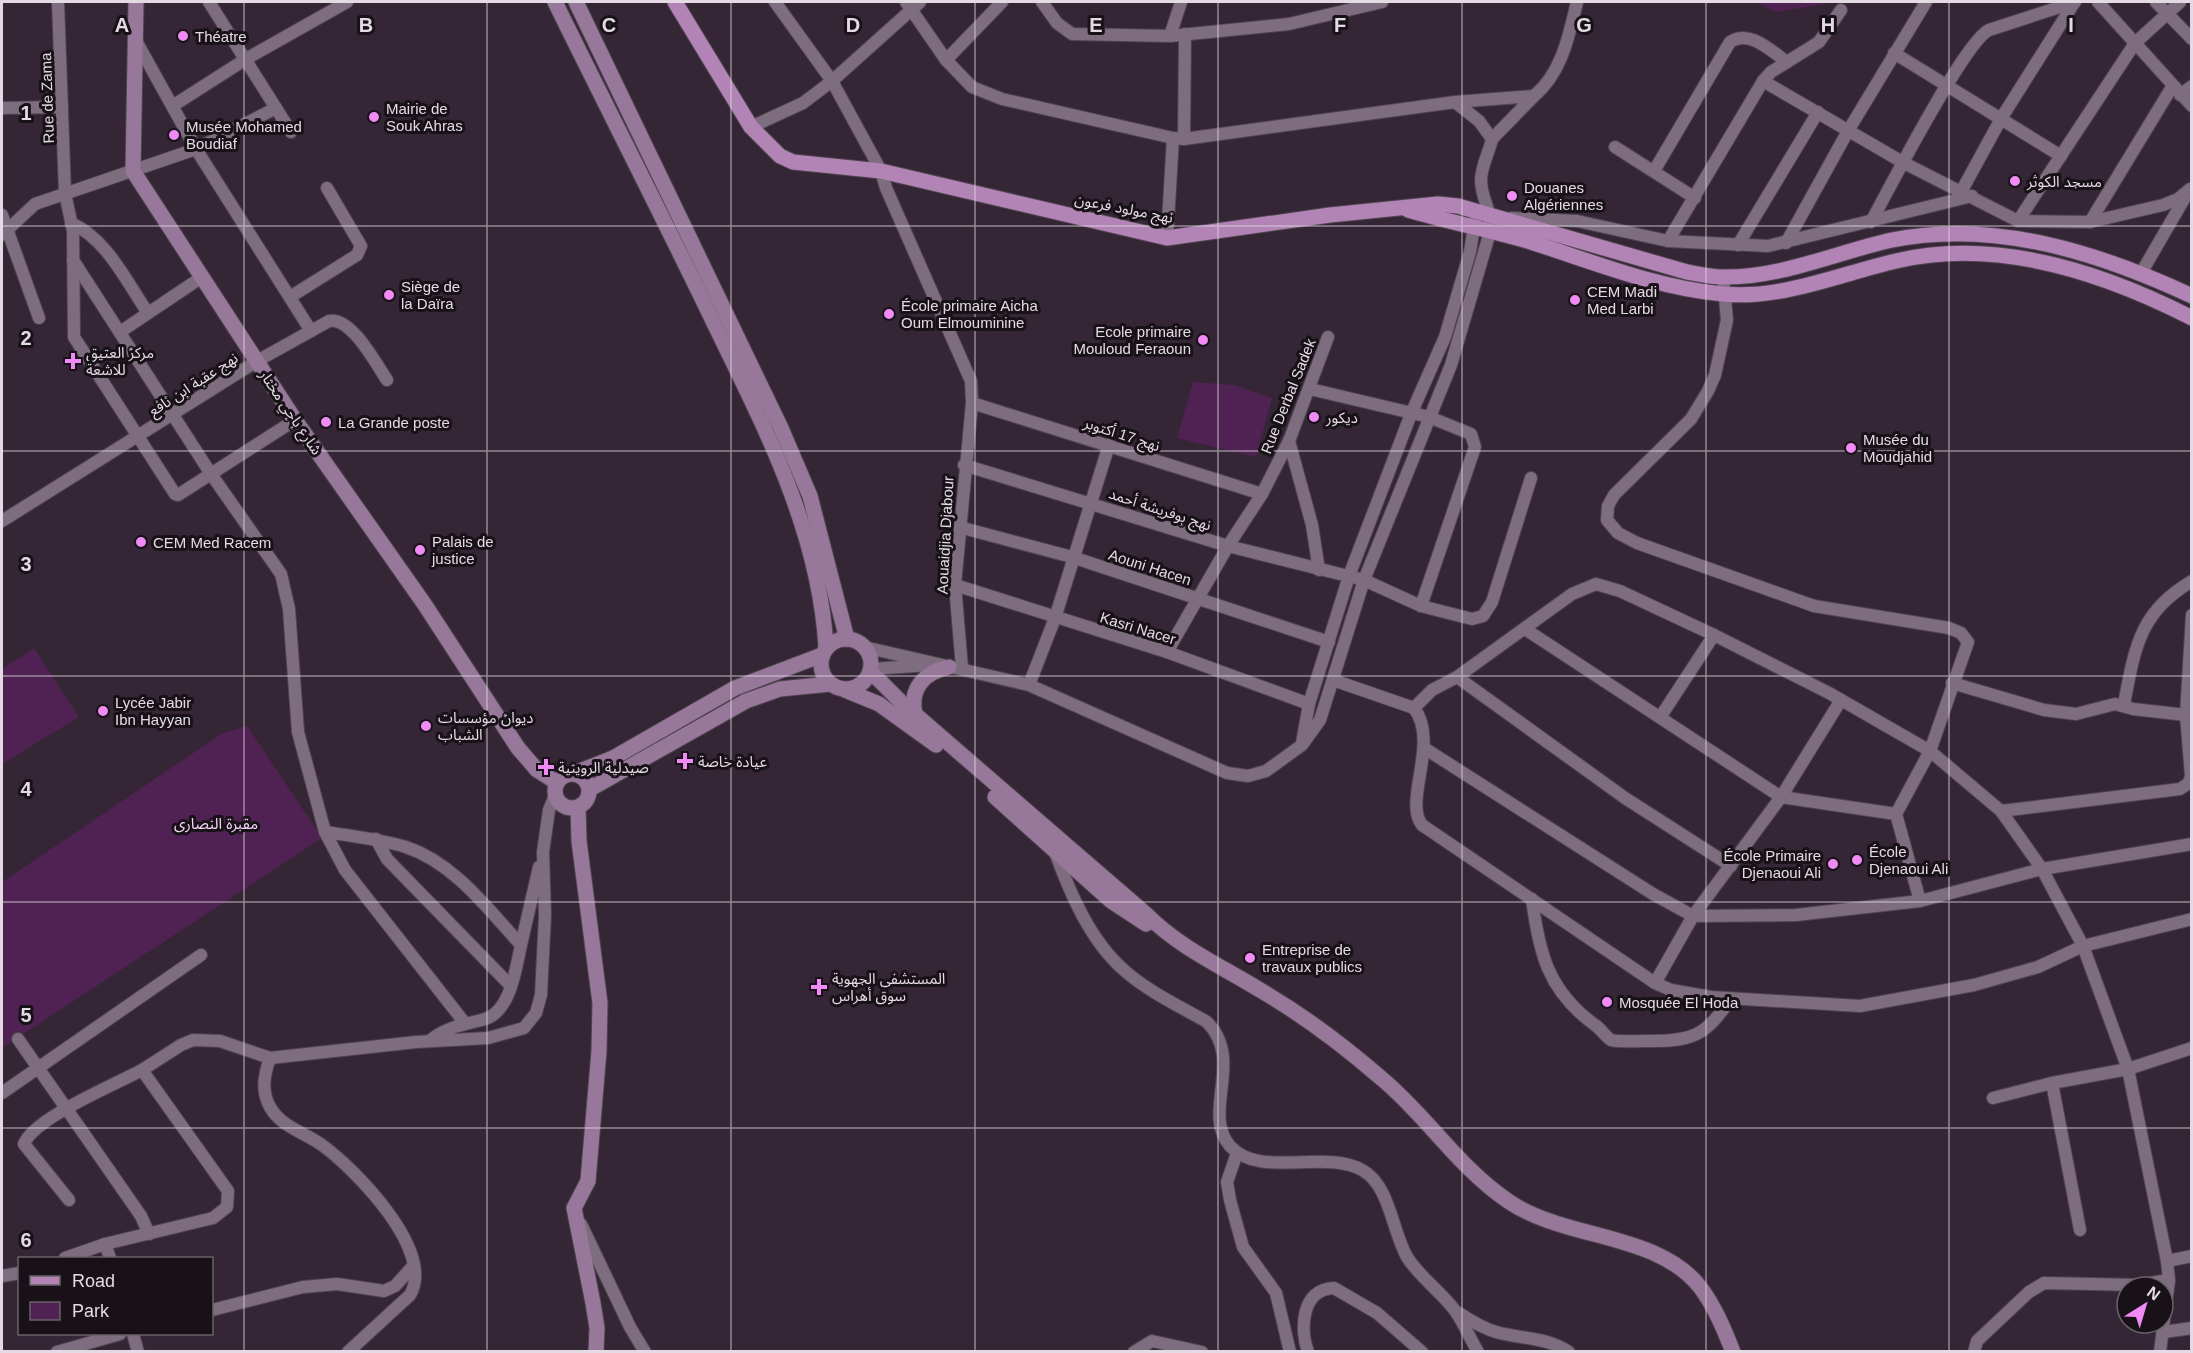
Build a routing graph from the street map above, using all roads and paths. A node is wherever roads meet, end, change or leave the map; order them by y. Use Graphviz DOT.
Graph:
graph roads {
  1 [pos="58,2"];
  2 [pos="136,2"];
  3 [pos="209,2"];
  4 [pos="346,2"];
  5 [pos="555,2"];
  6 [pos="576,2"];
  7 [pos="675,2"];
  8 [pos="775,2"];
  9 [pos="1002,2"];
  10 [pos="1042,2"];
  11 [pos="1180,2"];
  12 [pos="1382,2"];
  13 [pos="1577,2"];
  14 [pos="1926,2"];
  15 [pos="2074,2"];
  16 [pos="2098,2"];
  17 [pos="2156,2"];
  18 [pos="2180,2"];
  19 [pos="913,5"];
  20 [pos="1841,10"];
  21 [pos="2167,14"];
  22 [pos="1185,34"];
  23 [pos="1170,36"];
  24 [pos="135,39"];
  25 [pos="2192,39"];
  26 [pos="2135,43"];
  27 [pos="1894,53"];
  28 [pos="246,59"];
  29 [pos="946,60"];
  30 [pos="1786,62"];
  31 [pos="831,81"];
  32 [pos="1763,81"];
  33 [pos="1948,85"];
  34 [pos="2192,86"];
  35 [pos="2176,91"];
  36 [pos="1534,96"];
  37 [pos="1455,102"];
  38 [pos="174,105"];
  39 [pos="2192,106"];
  40 [pos="62,107"];
  41 [pos="2,108"];
  42 [pos="276,108"];
  43 [pos="1818,112"];
  44 [pos="2002,117"];
  45 [pos="752,127"];
  46 [pos="1848,131"];
  47 [pos="291,132"];
  48 [pos="1179,139"];
  49 [pos="1492,139"];
  50 [pos="1615,147"];
  51 [pos="196,149"];
  52 [pos="2061,156"];
  53 [pos="1904,163"];
  54 [pos="133,171"];
  55 [pos="881,171"];
  56 [pos="1654,171"];
  57 [pos="327,188"];
  58 [pos="2191,188"];
  59 [pos="65,193"];
  60 [pos="1967,194"];
  61 [pos="1695,198"];
  62 [pos="1480,203"];
  63 [pos="1400,208"];
  64 [pos="1492,214"];
  65 [pos="2,215"];
  66 [pos="1508,218"];
  67 [pos="2018,221"];
  68 [pos="1871,222"];
  69 [pos="2090,222"];
  70 [pos="71,223"];
  71 [pos="1482,229"];
  72 [pos="4,232"];
  73 [pos="1167,238"];
  74 [pos="1668,241"];
  75 [pos="1786,243"];
  76 [pos="1738,245"];
  77 [pos="73,260"];
  78 [pos="2140,276"];
  79 [pos="202,277"];
  80 [pos="1723,277"];
  81 [pos="1725,295"];
  82 [pos="2192,296"];
  83 [pos="290,297"];
  84 [pos="148,313"];
  85 [pos="39,318"];
  86 [pos="2192,318"];
  87 [pos="311,331"];
  88 [pos="120,332"];
  89 [pos="1328,337"];
  90 [pos="257,361"];
  91 [pos="387,380"];
  92 [pos="1310,389"];
  93 [pos="972,403"];
  94 [pos="1412,414"];
  95 [pos="174,415"];
  96 [pos="1429,417"];
  97 [pos="295,420"];
  98 [pos="138,438"];
  99 [pos="1290,441"];
  100 [pos="1108,445"];
  101 [pos="964,465"];
  102 [pos="211,474"];
  103 [pos="1531,478"];
  104 [pos="1262,494"];
  105 [pos="1091,503"];
  106 [pos="2,521"];
  107 [pos="959,527"];
  108 [pos="1228,546"];
  109 [pos="1072,557"];
  110 [pos="1319,570"];
  111 [pos="1349,576"];
  112 [pos="1364,580"];
  113 [pos="2192,581"];
  114 [pos="955,585"];
  115 [pos="1198,599"];
  116 [pos="1421,606"];
  117 [pos="2192,615"];
  118 [pos="1055,618"];
  119 [pos="1525,628"];
  120 [pos="1714,635"];
  121 [pos="847,639"];
  122 [pos="1329,642"];
  123 [pos="864,647"];
  124 [pos="824,651"];
  125 [pos="1167,652"];
  126 [pos="951,666"];
  127 [pos="871,670"];
  128 [pos="1457,677"];
  129 [pos="1333,680"];
  130 [pos="1952,683"];
  131 [pos="1029,685"];
  132 [pos="837,687"];
  133 [pos="1841,700"];
  134 [pos="1309,704"];
  135 [pos="2124,704"];
  136 [pos="1414,708"];
  137 [pos="915,714"];
  138 [pos="2186,715"];
  139 [pos="1660,716"];
  140 [pos="1302,745"];
  141 [pos="1424,748"];
  142 [pos="1930,751"];
  143 [pos="575,773"];
  144 [pos="556,789"];
  145 [pos="590,789"];
  146 [pos="1781,797"];
  147 [pos="578,807"];
  148 [pos="2001,811"];
  149 [pos="1896,814"];
  150 [pos="325,832"];
  151 [pos="376,839"];
  152 [pos="2192,844"];
  153 [pos="1057,847"];
  154 [pos="543,852"];
  155 [pos="1731,866"];
  156 [pos="2042,869"];
  157 [pos="1532,899"];
  158 [pos="1920,901"];
  159 [pos="1693,916"];
  160 [pos="2192,919"];
  161 [pos="521,945"];
  162 [pos="2083,946"];
  163 [pos="201,955"];
  164 [pos="1655,983"];
  165 [pos="511,986"];
  166 [pos="1731,999"];
  167 [pos="464,1022"];
  168 [pos="18,1039"];
  169 [pos="417,1042"];
  170 [pos="2192,1048"];
  171 [pos="270,1059"];
  172 [pos="38,1066"];
  173 [pos="2128,1069"];
  174 [pos="142,1070"];
  175 [pos="2052,1083"];
  176 [pos="2,1093"];
  177 [pos="1993,1098"];
  178 [pos="67,1109"];
  179 [pos="1237,1153"];
  180 [pos="69,1200"];
  181 [pos="574,1208"];
  182 [pos="2080,1230"];
  183 [pos="149,1234"];
  184 [pos="105,1244"];
  185 [pos="2192,1256"];
  186 [pos="68,1257"];
  187 [pos="110,1257"];
  188 [pos="2167,1261"];
  189 [pos="414,1265"];
  190 [pos="18,1274"];
  191 [pos="2168,1275"];
  192 [pos="2,1276"];
  193 [pos="2115,1285"];
  194 [pos="213,1310"];
  195 [pos="1455,1311"];
  196 [pos="2192,1328"];
  197 [pos="2175,1330"];
  198 [pos="116,1335"];
  199 [pos="133,1335"];
  200 [pos="2163,1335"];
  201 [pos="57,1352"];
  202 [pos="138,1352"];
  203 [pos="348,1352"];
  204 [pos="596,1352"];
  205 [pos="645,1352"];
  206 [pos="1134,1352"];
  207 [pos="1202,1352"];
  208 [pos="1290,1352"];
  209 [pos="1308,1352"];
  210 [pos="1422,1352"];
  211 [pos="1478,1352"];
  212 [pos="1569,1352"];
  213 [pos="1733,1352"];
  214 [pos="1974,1352"];
  215 [pos="2160,1352"];
  1 -- 40 [label="street, Rue de Zama"];
  2 -- 24 [label="street"];
  3 -- 28 [label="street"];
  4 -- 28 [label="street"];
  5 -- 124 [label="street"];
  6 -- 121 [label="street"];
  7 -- 45 [label="main road, نهج مولود فرعون"];
  8 -- 31 [label="street, Aouaidjia Djabour"];
  9 -- 29 [label="street"];
  10 -- 23 [label="street"];
  11 -- 23 [label="street"];
  12 -- 22 [label="street"];
  13 -- 36 [label="street"];
  14 -- 27 [label="street"];
  15 -- 33 [label="street"];
  15 -- 44 [label="street"];
  16 -- 26 [label="street"];
  17 -- 21 [label="street"];
  18 -- 21 [label="street"];
  19 -- 29 [label="street"];
  19 -- 31 [label="street"];
  20 -- 30 [label="street"];
  21 -- 25 [label="street"];
  21 -- 26 [label="street"];
  22 -- 23 [label="street"];
  22 -- 48 [label="street"];
  24 -- 38 [label="street"];
  24 -- 54 [label="street"];
  26 -- 35 [label="street"];
  26 -- 52 [label="street"];
  27 -- 33 [label="street"];
  27 -- 46 [label="street"];
  28 -- 38 [label="street"];
  28 -- 42 [label="street"];
  29 -- 48 [label="street"];
  30 -- 32 [label="street"];
  30 -- 56 [label="street"];
  31 -- 45 [label="street"];
  31 -- 55 [label="street, Aouaidjia Djabour"];
  32 -- 43 [label="street"];
  32 -- 61 [label="street"];
  33 -- 44 [label="street"];
  33 -- 53 [label="street"];
  34 -- 35 [label="street"];
  35 -- 39 [label="street"];
  35 -- 69 [label="street"];
  36 -- 37 [label="street"];
  36 -- 49 [label="street"];
  37 -- 48 [label="street"];
  37 -- 49 [label="street"];
  38 -- 51 [label="street"];
  40 -- 41 [label="street"];
  40 -- 59 [label="street, Rue de Zama"];
  42 -- 47 [label="street"];
  42 -- 51 [label="street"];
  43 -- 46 [label="street"];
  43 -- 76 [label="street"];
  44 -- 52 [label="street"];
  44 -- 60 [label="street"];
  45 -- 55 [label="main road, نهج مولود فرعون"];
  46 -- 53 [label="street"];
  46 -- 75 [label="street"];
  48 -- 73 [label="street"];
  49 -- 62 [label="street"];
  50 -- 56 [label="street"];
  51 -- 54 [label="street"];
  51 -- 83 [label="street"];
  52 -- 67 [label="street"];
  53 -- 60 [label="street"];
  53 -- 68 [label="street"];
  54 -- 59 [label="street"];
  54 -- 79 [label="street, شارع باجي مختار"];
  55 -- 73 [label="main road, نهج مولود فرعون"];
  55 -- 93 [label="street, Aouaidjia Djabour"];
  56 -- 61 [label="street"];
  57 -- 83 [label="street"];
  58 -- 69 [label="street"];
  58 -- 78 [label="street"];
  59 -- 70 [label="street, Rue de Zama"];
  59 -- 72 [label="street"];
  60 -- 67 [label="street"];
  60 -- 68 [label="street"];
  61 -- 74 [label="street"];
  62 -- 63 [label="main road, نهج مولود فرعون"];
  62 -- 64 [label="main road, نهج مولود فرعون"];
  62 -- 71 [label="street"];
  63 -- 71 [label="main road, نهج مولود فرعون"];
  63 -- 73 [label="main road, نهج مولود فرعون"];
  64 -- 66 [label="main road, نهج مولود فرعون"];
  64 -- 71 [label="street"];
  65 -- 72 [label="street"];
  66 -- 74 [label="street"];
  66 -- 80 [label="main road, نهج مولود فرعون"];
  67 -- 69 [label="street"];
  68 -- 75 [label="street"];
  70 -- 77 [label="street, Rue de Zama"];
  70 -- 84 [label="street"];
  71 -- 81 [label="main road, نهج مولود فرعون"];
  71 -- 94 [label="street"];
  71 -- 96 [label="street"];
  72 -- 85 [label="street"];
  74 -- 76 [label="street"];
  75 -- 76 [label="street"];
  77 -- 88 [label="street"];
  77 -- 98 [label="street, Rue de Zama"];
  78 -- 80 [label="main road, نهج مولود فرعون"];
  78 -- 82 [label="main road, نهج مولود فرعون"];
  79 -- 84 [label="street"];
  79 -- 90 [label="street, شارع باجي مختار"];
  80 -- 81 [label="street"];
  81 -- 86 [label="main road, نهج مولود فرعون"];
  81 -- 130 [label="street"];
  83 -- 87 [label="street"];
  84 -- 88 [label="street"];
  87 -- 90 [label="street, نهج عقبة ابن نافع"];
  87 -- 91 [label="street, نهج عقبة ابن نافع"];
  88 -- 95 [label="street"];
  89 -- 92 [label="street, Rue Derbal Sadek"];
  90 -- 95 [label="street, نهج عقبة ابن نافع"];
  90 -- 97 [label="street, شارع باجي مختار"];
  92 -- 94 [label="street"];
  92 -- 99 [label="street, Rue Derbal Sadek"];
  93 -- 100 [label="street, نهج 17 أكتوبر"];
  93 -- 101 [label="street, Aouaidjia Djabour"];
  94 -- 96 [label="street"];
  94 -- 111 [label="street"];
  95 -- 98 [label="street, نهج عقبة ابن نافع"];
  95 -- 102 [label="street"];
  96 -- 112 [label="street"];
  96 -- 116 [label="street"];
  97 -- 102 [label="street"];
  97 -- 144 [label="street, شارع باجي مختار"];
  98 -- 102 [label="street, Rue de Zama"];
  98 -- 106 [label="street, نهج عقبة ابن نافع"];
  99 -- 104 [label="street, Rue Derbal Sadek"];
  99 -- 110 [label="street"];
  100 -- 104 [label="street, نهج 17 أكتوبر"];
  100 -- 105 [label="street"];
  101 -- 105 [label="street, نهج بوفريشة أحمد"];
  101 -- 107 [label="street, Aouaidjia Djabour"];
  102 -- 150 [label="street"];
  103 -- 116 [label="street, نهج بوفريشة أحمد"];
  104 -- 108 [label="street, Rue Derbal Sadek"];
  105 -- 108 [label="street, نهج بوفريشة أحمد"];
  105 -- 109 [label="street"];
  107 -- 109 [label="street, Aouni Hacen"];
  107 -- 114 [label="street, Aouaidjia Djabour"];
  108 -- 110 [label="street, نهج بوفريشة أحمد"];
  108 -- 115 [label="street, Rue Derbal Sadek"];
  109 -- 115 [label="street, Aouni Hacen"];
  109 -- 118 [label="street"];
  110 -- 111 [label="street, نهج بوفريشة أحمد"];
  111 -- 112 [label="street, نهج بوفريشة أحمد"];
  111 -- 122 [label="street"];
  112 -- 116 [label="street, نهج بوفريشة أحمد"];
  112 -- 129 [label="street"];
  113 -- 135 [label="street"];
  114 -- 118 [label="street, Kasri Nacer"];
  114 -- 126 [label="street, Aouaidjia Djabour"];
  115 -- 122 [label="street, Aouni Hacen"];
  115 -- 125 [label="street, Rue Derbal Sadek"];
  117 -- 138 [label="street"];
  118 -- 125 [label="street, Kasri Nacer"];
  118 -- 131 [label="street"];
  119 -- 120 [label="street"];
  119 -- 128 [label="street"];
  119 -- 139 [label="street"];
  120 -- 133 [label="street"];
  120 -- 139 [label="street"];
  121 -- 123 [label="street"];
  121 -- 124 [label="street"];
  122 -- 134 [label="street"];
  123 -- 126 [label="street"];
  123 -- 127 [label="street"];
  124 -- 132 [label="street"];
  124 -- 143 [label="street"];
  125 -- 134 [label="street, Kasri Nacer"];
  126 -- 127 [label="street"];
  126 -- 131 [label="street"];
  126 -- 137 [label="street"];
  127 -- 132 [label="street"];
  127 -- 137 [label="street"];
  128 -- 136 [label="street"];
  128 -- 155 [label="street"];
  129 -- 136 [label="street"];
  129 -- 140 [label="street"];
  130 -- 135 [label="street"];
  130 -- 142 [label="street"];
  131 -- 140 [label="street"];
  132 -- 145 [label="street"];
  132 -- 153 [label="street"];
  133 -- 142 [label="street"];
  133 -- 146 [label="street"];
  134 -- 140 [label="street"];
  135 -- 138 [label="street"];
  136 -- 141 [label="street"];
  137 -- 153 [label="street"];
  138 -- 148 [label="street"];
  139 -- 146 [label="street"];
  141 -- 157 [label="street"];
  141 -- 159 [label="street"];
  142 -- 148 [label="street"];
  142 -- 149 [label="street"];
  143 -- 144 [label="street"];
  143 -- 145 [label="street"];
  144 -- 147 [label="street"];
  144 -- 154 [label="street"];
  145 -- 147 [label="street"];
  146 -- 149 [label="street"];
  146 -- 155 [label="street"];
  147 -- 181 [label="street"];
  148 -- 156 [label="street"];
  149 -- 158 [label="street"];
  150 -- 151 [label="street"];
  150 -- 167 [label="street"];
  151 -- 161 [label="street"];
  151 -- 165 [label="street"];
  152 -- 156 [label="street"];
  153 -- 179 [label="street"];
  153 -- 213 [label="street"];
  154 -- 161 [label="street"];
  154 -- 169 [label="street"];
  155 -- 159 [label="street"];
  156 -- 158 [label="street"];
  156 -- 162 [label="street"];
  157 -- 164 [label="street"];
  157 -- 166 [label="street"];
  158 -- 159 [label="street"];
  159 -- 164 [label="street"];
  160 -- 162 [label="street"];
  161 -- 165 [label="street"];
  162 -- 166 [label="street"];
  162 -- 173 [label="street"];
  163 -- 172 [label="street"];
  164 -- 166 [label="street"];
  165 -- 167 [label="street"];
  167 -- 169 [label="street"];
  168 -- 172 [label="street"];
  169 -- 171 [label="street"];
  170 -- 173 [label="street"];
  171 -- 174 [label="street"];
  171 -- 189 [label="street"];
  172 -- 176 [label="street"];
  172 -- 178 [label="street"];
  173 -- 175 [label="street"];
  173 -- 188 [label="street"];
  174 -- 178 [label="street"];
  174 -- 183 [label="street"];
  175 -- 177 [label="street"];
  175 -- 182 [label="street"];
  178 -- 180 [label="street"];
  178 -- 183 [label="street"];
  179 -- 195 [label="street"];
  179 -- 208 [label="street"];
  181 -- 204 [label="street"];
  181 -- 205 [label="street"];
  183 -- 184 [label="street"];
  184 -- 186 [label="street"];
  184 -- 187 [label="street"];
  185 -- 188 [label="street"];
  188 -- 191 [label="street"];
  189 -- 194 [label="street"];
  189 -- 203 [label="street"];
  190 -- 192 [label="street"];
  193 -- 214 [label="street"];
  195 -- 211 [label="street"];
  195 -- 212 [label="street"];
  196 -- 197 [label="street"];
  198 -- 201 [label="street"];
  199 -- 202 [label="street"];
  200 -- 215 [label="street"];
  206 -- 207 [label="street"];
  209 -- 210 [label="street"];
}
